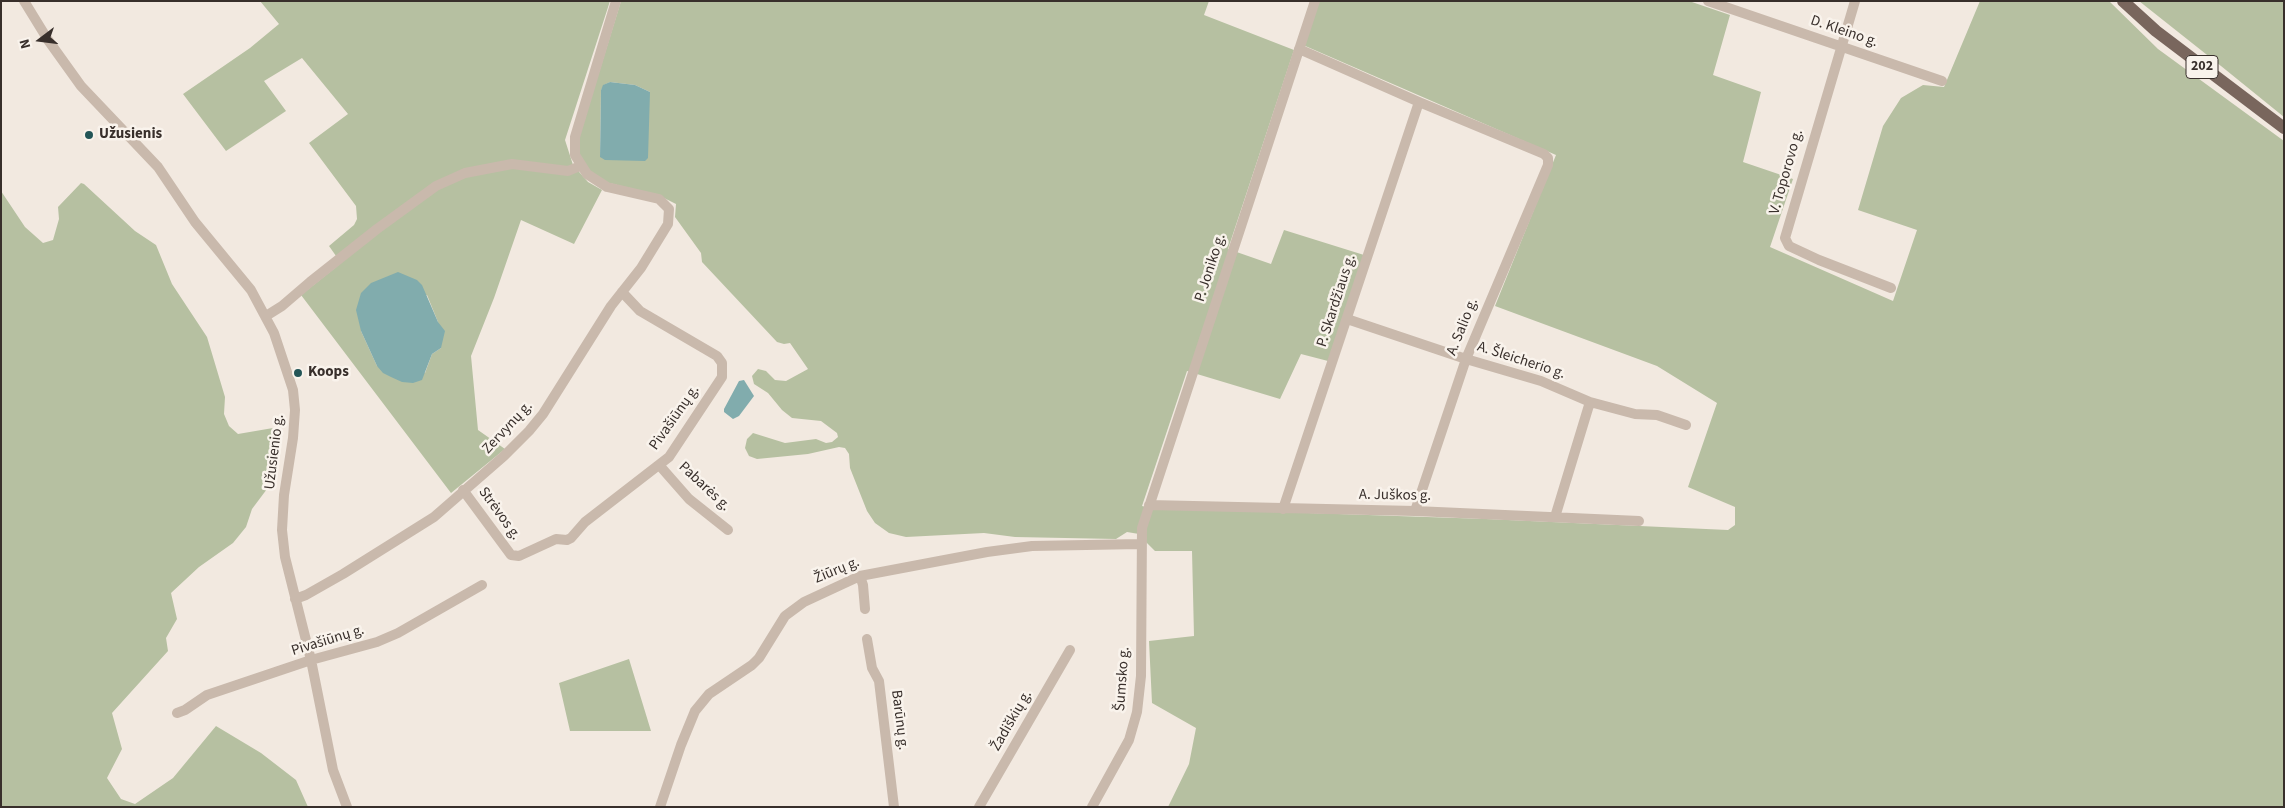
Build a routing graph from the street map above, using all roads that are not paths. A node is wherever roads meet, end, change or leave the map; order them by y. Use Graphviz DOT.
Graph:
graph roads {
  1 [pos="24,1"];
  2 [pos="616,1"];
  3 [pos="1315,1"];
  4 [pos="1708,1"];
  5 [pos="1855,1"];
  6 [pos="2123,1"];
  7 [pos="1840,46"];
  8 [pos="1299,49"];
  9 [pos="1942,81"];
  10 [pos="1419,102"];
  11 [pos="2284,128"];
  12 [pos="584,170"];
  13 [pos="1891,288"];
  14 [pos="622,292"];
  15 [pos="266,316"];
  16 [pos="1348,319"];
  17 [pos="1466,359"];
  18 [pos="1590,402"];
  19 [pos="1686,425"];
  20 [pos="660,466"];
  21 [pos="463,490"];
  22 [pos="1149,505"];
  23 [pos="1283,508"];
  24 [pos="1415,511"];
  25 [pos="1554,517"];
  26 [pos="1639,521"];
  27 [pos="728,530"];
  28 [pos="1140,544"];
  29 [pos="511,555"];
  30 [pos="860,576"];
  31 [pos="482,585"];
  32 [pos="295,599"];
  33 [pos="865,609"];
  34 [pos="867,639"];
  35 [pos="1070,650"];
  36 [pos="311,660"];
  37 [pos="177,713"];
  38 [pos="347,807"];
  39 [pos="660,807"];
  40 [pos="894,807"];
  41 [pos="980,807"];
  42 [pos="1092,807"];
  1 -- 15 [label="street, Užusienio g."];
  2 -- 12 [label="street"];
  3 -- 8 [label="street, P. Joniko g."];
  4 -- 7 [label="street, D. Kleino g."];
  5 -- 7 [label="street, V. Toporovo g."];
  6 -- 11 [label="main road, 202"];
  7 -- 9 [label="street, D. Kleino g."];
  7 -- 13 [label="street, V. Toporovo g."];
  8 -- 10 [label="street"];
  8 -- 22 [label="street, P. Joniko g."];
  10 -- 16 [label="street, P. Skardžiaus g."];
  10 -- 17 [label="street, A. Salio g."];
  12 -- 14 [label="street, Zervynų g."];
  12 -- 15 [label="street"];
  14 -- 20 [label="street, Pivašiūnų g."];
  14 -- 21 [label="street, Zervynų g."];
  15 -- 32 [label="street, Užusienio g."];
  16 -- 17 [label="street, A. Šleicherio g."];
  16 -- 23 [label="street, P. Skardžiaus g."];
  17 -- 18 [label="street, A. Šleicherio g."];
  17 -- 24 [label="street, A. Salio g."];
  18 -- 19 [label="street, A. Šleicherio g."];
  18 -- 25 [label="street"];
  20 -- 27 [label="street, Pabarės g."];
  20 -- 29 [label="street, Pivašiūnų g."];
  21 -- 29 [label="street, Strėvos g."];
  21 -- 32 [label="street, Zervynų g."];
  22 -- 23 [label="street, A. Juškos g."];
  22 -- 28 [label="street, P. Joniko g."];
  23 -- 24 [label="street, A. Juškos g."];
  24 -- 25 [label="street, A. Juškos g."];
  25 -- 26 [label="street, A. Juškos g."];
  28 -- 30 [label="street, Žiūrų g."];
  28 -- 42 [label="street, Šumsko g."];
  30 -- 33 [label="street"];
  30 -- 39 [label="street, Žiūrų g."];
  31 -- 36 [label="street, Pivašiūnų g."];
  32 -- 36 [label="street, Užusienio g."];
  34 -- 40 [label="street, Barūnų g."];
  35 -- 41 [label="street, Žadiškių g."];
  36 -- 37 [label="street, Pivašiūnų g."];
  36 -- 38 [label="street, Užusienio g."];
}
